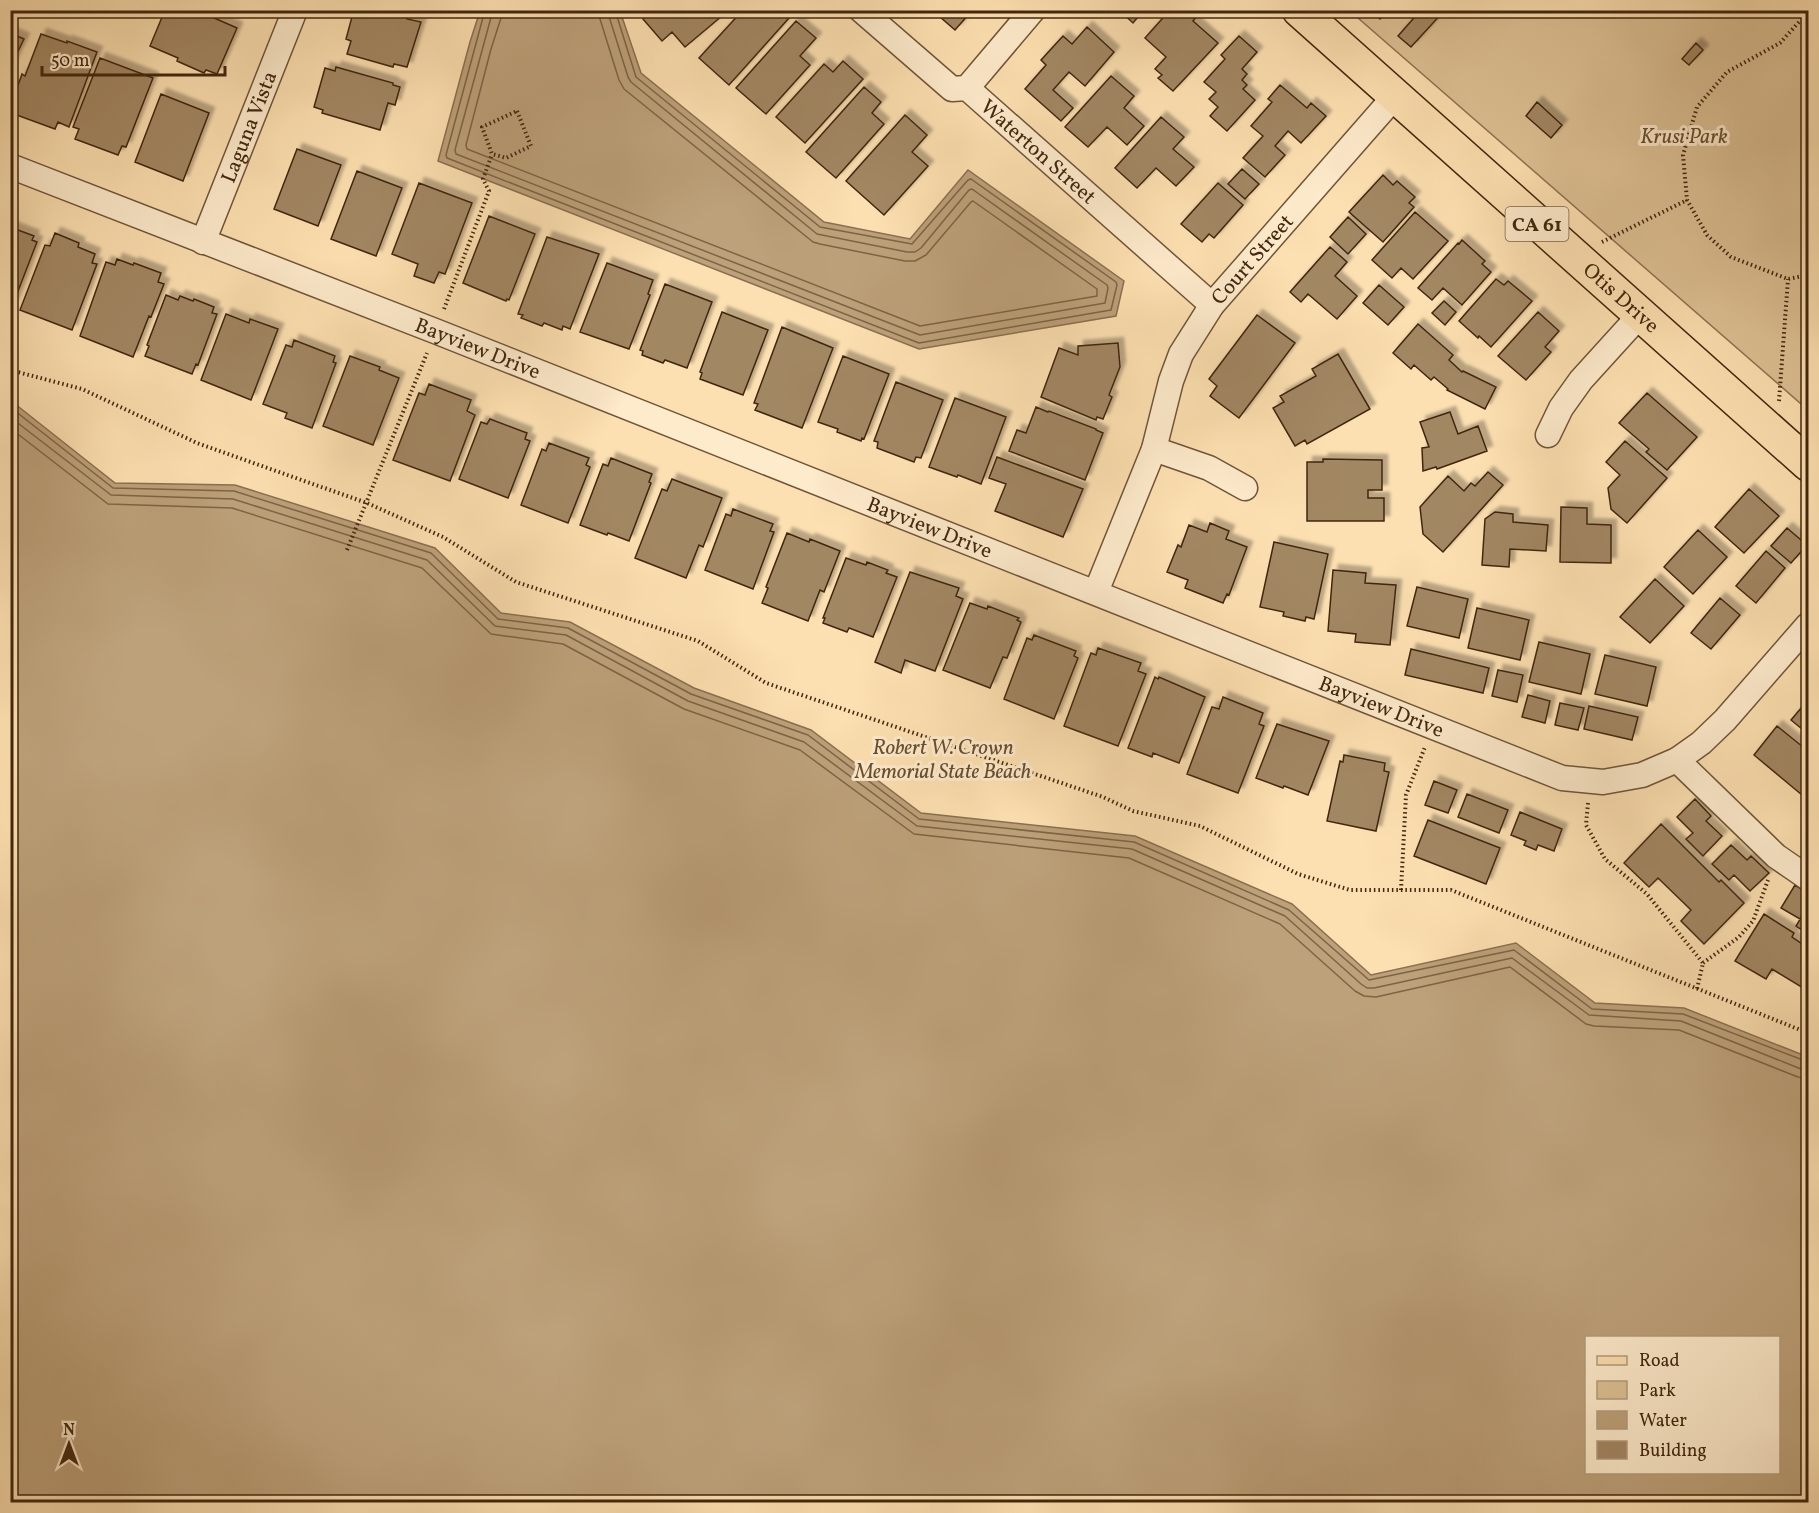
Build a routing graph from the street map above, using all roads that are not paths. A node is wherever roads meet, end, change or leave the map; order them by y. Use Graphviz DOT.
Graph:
graph roads {
  1 [pos="295,10"];
  2 [pos="861,10"];
  3 [pos="1033,10"];
  4 [pos="1299,10"];
  5 [pos="968,88"];
  6 [pos="1395,96"];
  7 [pos="10,166"];
  8 [pos="203,242"];
  9 [pos="1212,305"];
  10 [pos="1640,315"];
  11 [pos="1548,435"];
  12 [pos="1154,449"];
  13 [pos="1809,464"];
  14 [pos="1245,488"];
  15 [pos="1096,592"];
  16 [pos="1809,625"];
  17 [pos="1677,760"];
  18 [pos="1809,878"];
  1 -- 8 [label="street, Laguna Vista"];
  2 -- 5 [label="street, Waterton Street"];
  3 -- 5 [label="street"];
  4 -- 6 [label="main road, Otis Drive / CA 61"];
  5 -- 9 [label="street, Waterton Street"];
  6 -- 9 [label="street, Court Street"];
  6 -- 10 [label="main road, Otis Drive / CA 61"];
  7 -- 8 [label="street, Bayview Drive"];
  8 -- 15 [label="street, Bayview Drive"];
  9 -- 12 [label="street, Court Street"];
  10 -- 11 [label="street"];
  10 -- 13 [label="main road, Otis Drive / CA 61"];
  12 -- 14 [label="street"];
  12 -- 15 [label="street, Court Street"];
  15 -- 17 [label="street, Bayview Drive"];
  16 -- 17 [label="street, Bayview Drive"];
  17 -- 18 [label="street"];
}
